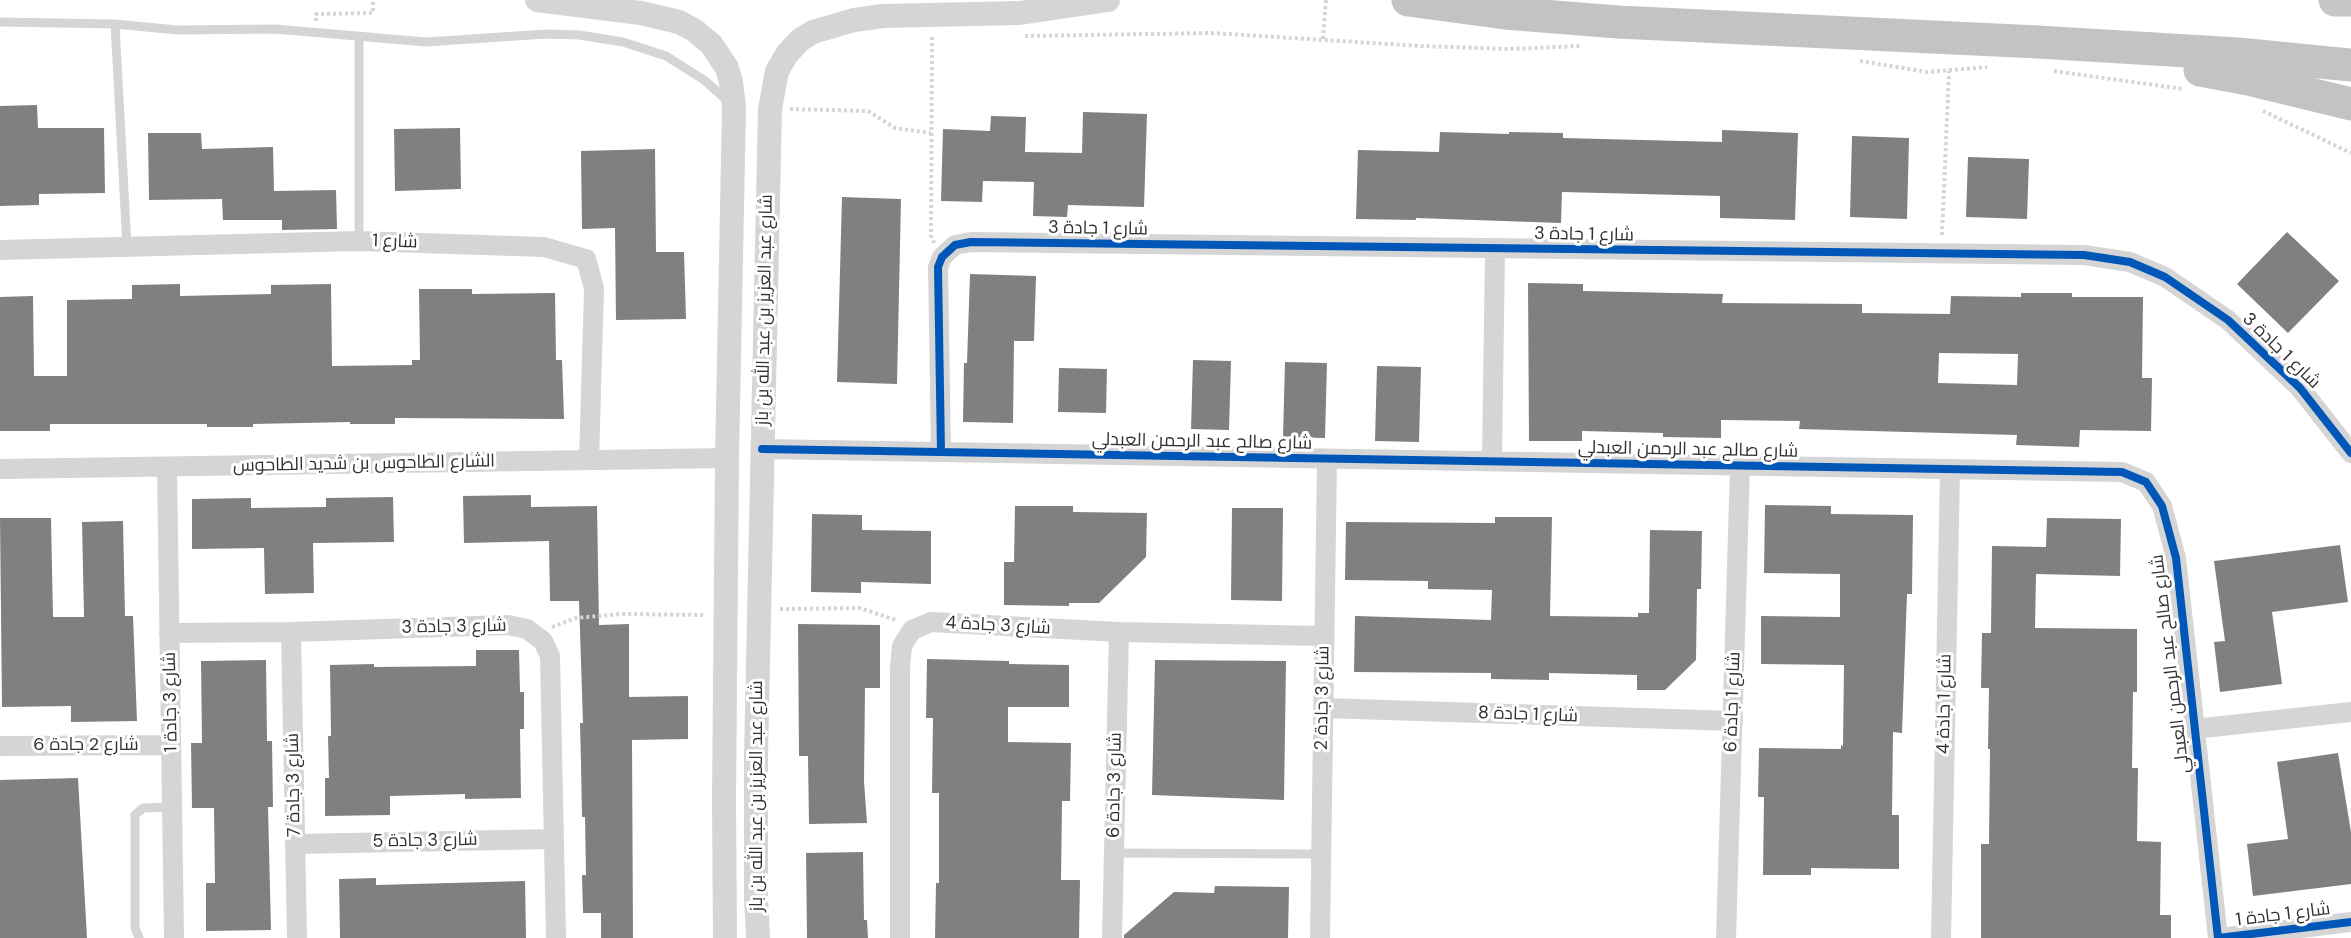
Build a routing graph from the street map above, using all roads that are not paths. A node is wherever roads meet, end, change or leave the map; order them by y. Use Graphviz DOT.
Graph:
graph roads {
  1 [pos="537,0"];
  2 [pos="1108,0"];
  3 [pos="1408,0"];
  4 [pos="2336,0"];
  5 [pos="2351,0"];
  6 [pos="0,22"];
  7 [pos="115,24"];
  8 [pos="359,37"];
  9 [pos="2043,56"];
  10 [pos="2351,65"];
  11 [pos="2351,104"];
  12 [pos="734,107"];
  13 [pos="359,241"];
  14 [pos="127,247"];
  15 [pos="1495,249"];
  16 [pos="0,250"];
  17 [pos="762,450"];
  18 [pos="941,452"];
  19 [pos="2351,453"];
  20 [pos="727,458"];
  21 [pos="1327,459"];
  22 [pos="589,460"];
  23 [pos="1492,462"];
  24 [pos="1740,466"];
  25 [pos="167,467"];
  26 [pos="0,469"];
  27 [pos="1950,469"];
  28 [pos="291,632"];
  29 [pos="1119,632"];
  30 [pos="170,633"];
  31 [pos="1324,636"];
  32 [pos="1323,708"];
  33 [pos="2351,712"];
  34 [pos="1732,721"];
  35 [pos="2194,729"];
  36 [pos="171,745"];
  37 [pos="0,746"];
  38 [pos="724,801"];
  39 [pos="172,807"];
  40 [pos="554,839"];
  41 [pos="296,844"];
  42 [pos="1114,853"];
  43 [pos="1321,854"];
  44 [pos="756,897"];
  45 [pos="2351,922"];
  46 [pos="725,927"];
  47 [pos="139,938"];
  48 [pos="174,938"];
  49 [pos="297,938"];
  50 [pos="556,938"];
  51 [pos="745,938"];
  52 [pos="758,938"];
  53 [pos="900,938"];
  54 [pos="1112,938"];
  55 [pos="1320,938"];
  56 [pos="1726,938"];
  57 [pos="1941,938"];
  58 [pos="2218,938"];
  1 -- 12 [label="street, شارع عبد العزيز بن عبد الله بن باز"];
  2 -- 17 [label="street, شارع عبد العزيز بن عبد الله بن باز"];
  3 -- 9 [label="highway"];
  4 -- 5 [label="highway"];
  6 -- 7 [label="lane"];
  7 -- 8 [label="lane"];
  7 -- 14 [label="lane"];
  8 -- 12 [label="lane"];
  8 -- 13 [label="lane"];
  9 -- 10 [label="highway"];
  9 -- 11 [label="highway"];
  12 -- 20 [label="street, شارع عبد العزيز بن عبد الله بن باز"];
  13 -- 14 [label="street, شارع 1"];
  13 -- 22 [label="street, شارع 1"];
  14 -- 16 [label="street, شارع 1"];
  15 -- 18 [label="street, شارع 1 جادة 3"];
  15 -- 19 [label="street, شارع 1 جادة 3"];
  15 -- 23 [label="street"];
  17 -- 18 [label="street, شارع صالح عبد الرحمن العبدلي"];
  17 -- 44 [label="street, شارع عبد العزيز بن عبد الله بن باز"];
  18 -- 21 [label="street, شارع صالح عبد الرحمن العبدلي"];
  20 -- 22 [label="street, الشارع الطاحوس بن شديد الطاحوس"];
  20 -- 38 [label="street, شارع عبد العزيز بن عبد الله بن باز"];
  21 -- 23 [label="street, شارع صالح عبد الرحمن العبدلي"];
  21 -- 31 [label="street, شارع 3 جادة 2"];
  22 -- 25 [label="street, الشارع الطاحوس بن شديد الطاحوس"];
  23 -- 24 [label="street, شارع صالح عبد الرحمن العبدلي"];
  24 -- 27 [label="street, شارع صالح عبد الرحمن العبدلي"];
  24 -- 34 [label="street, شارع 1 جادة 6"];
  25 -- 26 [label="street, الشارع الطاحوس بن شديد الطاحوس"];
  25 -- 30 [label="street, شارع 3 جادة 1"];
  27 -- 35 [label="street, شارع صالح عبد الرحمن العبدلي"];
  27 -- 57 [label="street, شارع 1 جادة 4"];
  28 -- 30 [label="street, شارع 3 جادة 3"];
  28 -- 40 [label="street, شارع 3 جادة 3"];
  28 -- 41 [label="street, شارع 3 جادة 7"];
  29 -- 31 [label="street, شارع 3 جادة 4"];
  29 -- 42 [label="street, شارع 3 جادة 6"];
  29 -- 53 [label="street, شارع 3 جادة 4"];
  30 -- 36 [label="street, شارع 3 جادة 1"];
  31 -- 32 [label="street, شارع 3 جادة 2"];
  32 -- 34 [label="street, شارع 1 جادة 8"];
  32 -- 43 [label="street, شارع 3 جادة 2"];
  33 -- 35 [label="street"];
  34 -- 56 [label="street, شارع 1 جادة 6"];
  35 -- 58 [label="street, شارع صالح عبد الرحمن العبدلي"];
  36 -- 37 [label="street, شارع 2 جادة 6"];
  36 -- 39 [label="street, شارع 3 جادة 1"];
  38 -- 44 [label="street"];
  38 -- 46 [label="street, شارع عبد العزيز بن عبد الله بن باز"];
  39 -- 47 [label="lane"];
  39 -- 48 [label="street, شارع 3 جادة 1"];
  40 -- 41 [label="street, شارع 3 جادة 5"];
  40 -- 50 [label="street"];
  41 -- 49 [label="street, شارع 3 جادة 7"];
  42 -- 43 [label="lane"];
  42 -- 54 [label="street, شارع 3 جادة 6"];
  43 -- 55 [label="street, شارع 3 جادة 2"];
  44 -- 52 [label="street, شارع عبد العزيز بن عبد الله بن باز"];
  45 -- 58 [label="street, شارع 1 جادة 1"];
  46 -- 51 [label="street"];
}
